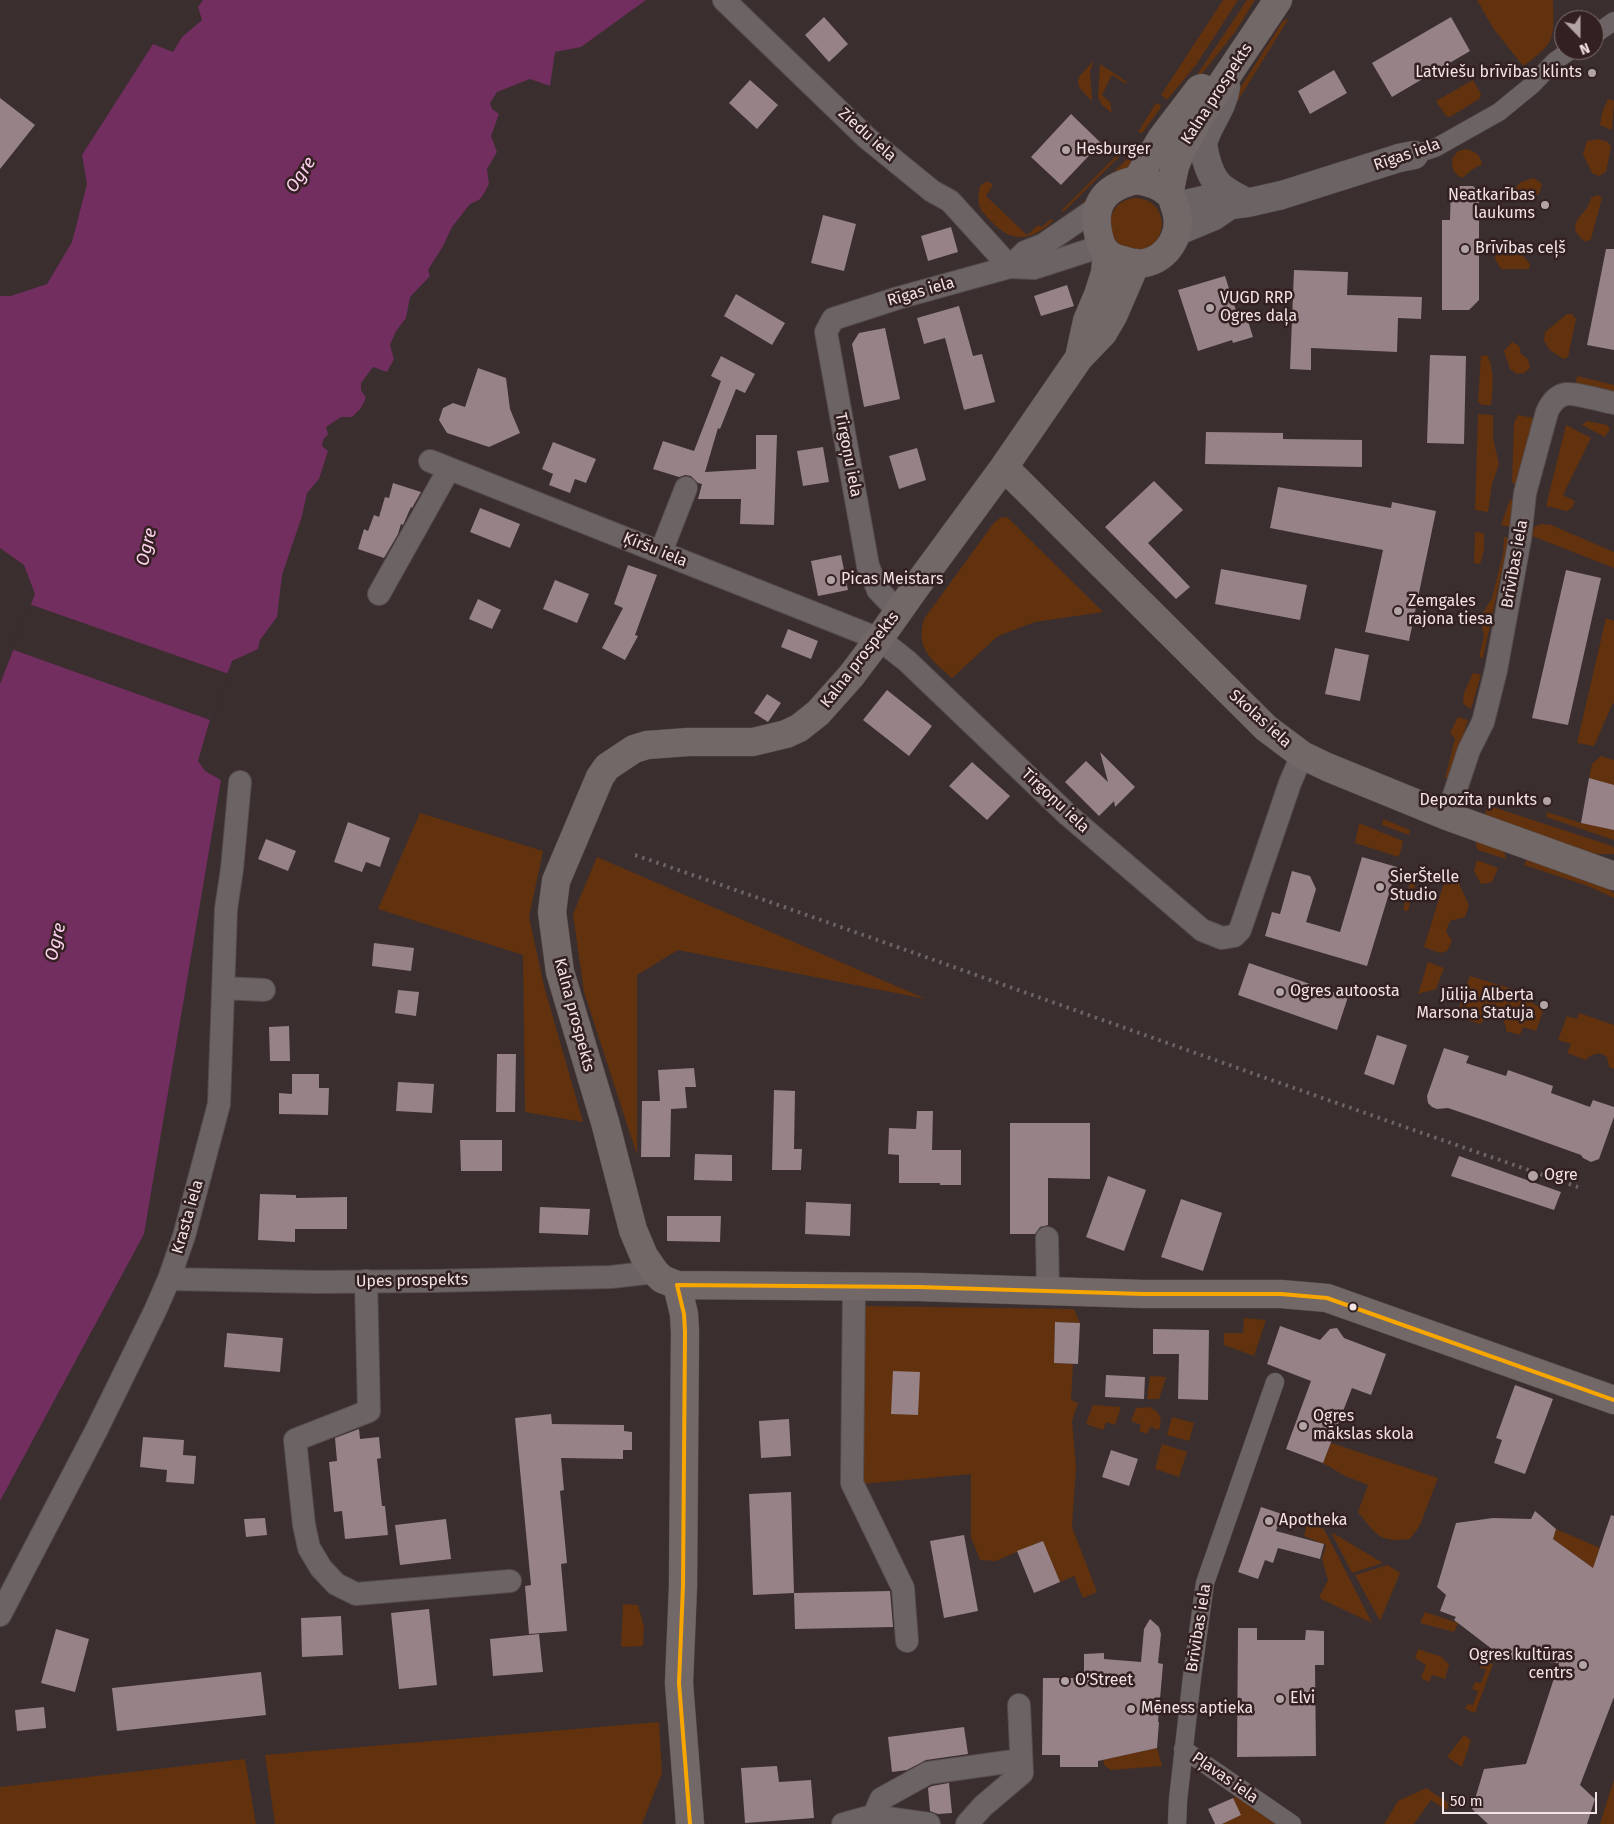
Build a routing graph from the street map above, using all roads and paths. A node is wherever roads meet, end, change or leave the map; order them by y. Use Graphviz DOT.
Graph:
graph roads {
  1 [pos="724,0"];
  2 [pos="1278,0"];
  3 [pos="1555,60"];
  4 [pos="1226,78"];
  5 [pos="1414,155"];
  6 [pos="1137,180"];
  7 [pos="1171,198"];
  8 [pos="1239,204"];
  9 [pos="1098,207"];
  10 [pos="1178,231"];
  11 [pos="1104,250"];
  12 [pos="1136,264"];
  13 [pos="1010,267"];
  14 [pos="833,319"];
  15 [pos="1079,358"];
  16 [pos="1614,404"];
  17 [pos="1004,467"];
  18 [pos="686,488"];
  19 [pos="661,552"];
  20 [pos="379,594"];
  21 [pos="898,612"];
  22 [pos="880,640"];
  23 [pos="1302,756"];
  24 [pos="240,782"];
  25 [pos="1447,816"];
  26 [pos="1614,876"];
  27 [pos="224,988"];
  28 [pos="264,990"];
  29 [pos="1047,1238"];
  30 [pos="666,1278"];
  31 [pos="169,1279"];
  32 [pos="366,1282"];
  33 [pos="854,1287"];
  34 [pos="1048,1291"];
  35 [pos="1275,1382"];
  36 [pos="1614,1400"];
  37 [pos="510,1581"];
  38 [pos="0,1615"];
  39 [pos="907,1640"];
  40 [pos="1019,1705"];
  41 [pos="1184,1749"];
  42 [pos="1021,1760"];
  43 [pos="872,1816"];
  44 [pos="690,1824"];
  45 [pos="843,1824"];
  46 [pos="929,1824"];
  47 [pos="967,1824"];
  48 [pos="1177,1824"];
  49 [pos="1292,1824"];
  1 -- 13 [label="street, Ziedu iela"];
  2 -- 4 [label="main road, Kalna prospekts"];
  3 -- 5 [label="street, Rīgas iela"];
  4 -- 6 [label="main road"];
  4 -- 7 [label="main road, Kalna prospekts"];
  4 -- 8 [label="street"];
  5 -- 8 [label="street, Rīgas iela"];
  6 -- 7 [label="main road"];
  6 -- 9 [label="main road"];
  7 -- 8 [label="street"];
  7 -- 10 [label="main road"];
  8 -- 10 [label="street"];
  9 -- 11 [label="main road"];
  9 -- 13 [label="street"];
  10 -- 12 [label="main road"];
  11 -- 12 [label="main road"];
  11 -- 13 [label="street"];
  11 -- 15 [label="main road"];
  12 -- 15 [label="main road"];
  13 -- 14 [label="street, Rīgas iela"];
  14 -- 21 [label="street, Tirgoņu iela"];
  15 -- 17 [label="main road, Kalna prospekts"];
  16 -- 25 [label="street, Brīvības iela"];
  17 -- 21 [label="main road, Kalna prospekts"];
  17 -- 23 [label="main road, Skolas iela"];
  18 -- 19 [label="street"];
  19 -- 20 [label="street, Ķiršu iela"];
  19 -- 22 [label="street, Ķiršu iela"];
  21 -- 22 [label="main road, Kalna prospekts"];
  22 -- 23 [label="street, Tirgoņu iela"];
  22 -- 30 [label="main road, Kalna prospekts"];
  23 -- 25 [label="main road, Skolas iela"];
  24 -- 27 [label="street, Krasta iela"];
  25 -- 26 [label="main road, Skolas iela"];
  27 -- 28 [label="street"];
  27 -- 31 [label="street, Krasta iela"];
  29 -- 34 [label="street"];
  30 -- 32 [label="street, Upes prospekts"];
  30 -- 33 [label="main road, Upes prospekts"];
  30 -- 44 [label="main road, Kalna prospekts"];
  31 -- 32 [label="street, Upes prospekts"];
  31 -- 38 [label="street, Krasta iela"];
  32 -- 37 [label="street"];
  33 -- 34 [label="main road, Upes prospekts"];
  33 -- 39 [label="street"];
  34 -- 36 [label="main road, Upes prospekts"];
  35 -- 41 [label="street, Brīvības iela"];
  40 -- 42 [label="street"];
  41 -- 48 [label="street, Brīvības iela"];
  41 -- 49 [label="street, Pļavas iela"];
  42 -- 43 [label="street"];
  42 -- 47 [label="street"];
  43 -- 45 [label="street"];
  43 -- 46 [label="street"];
}
